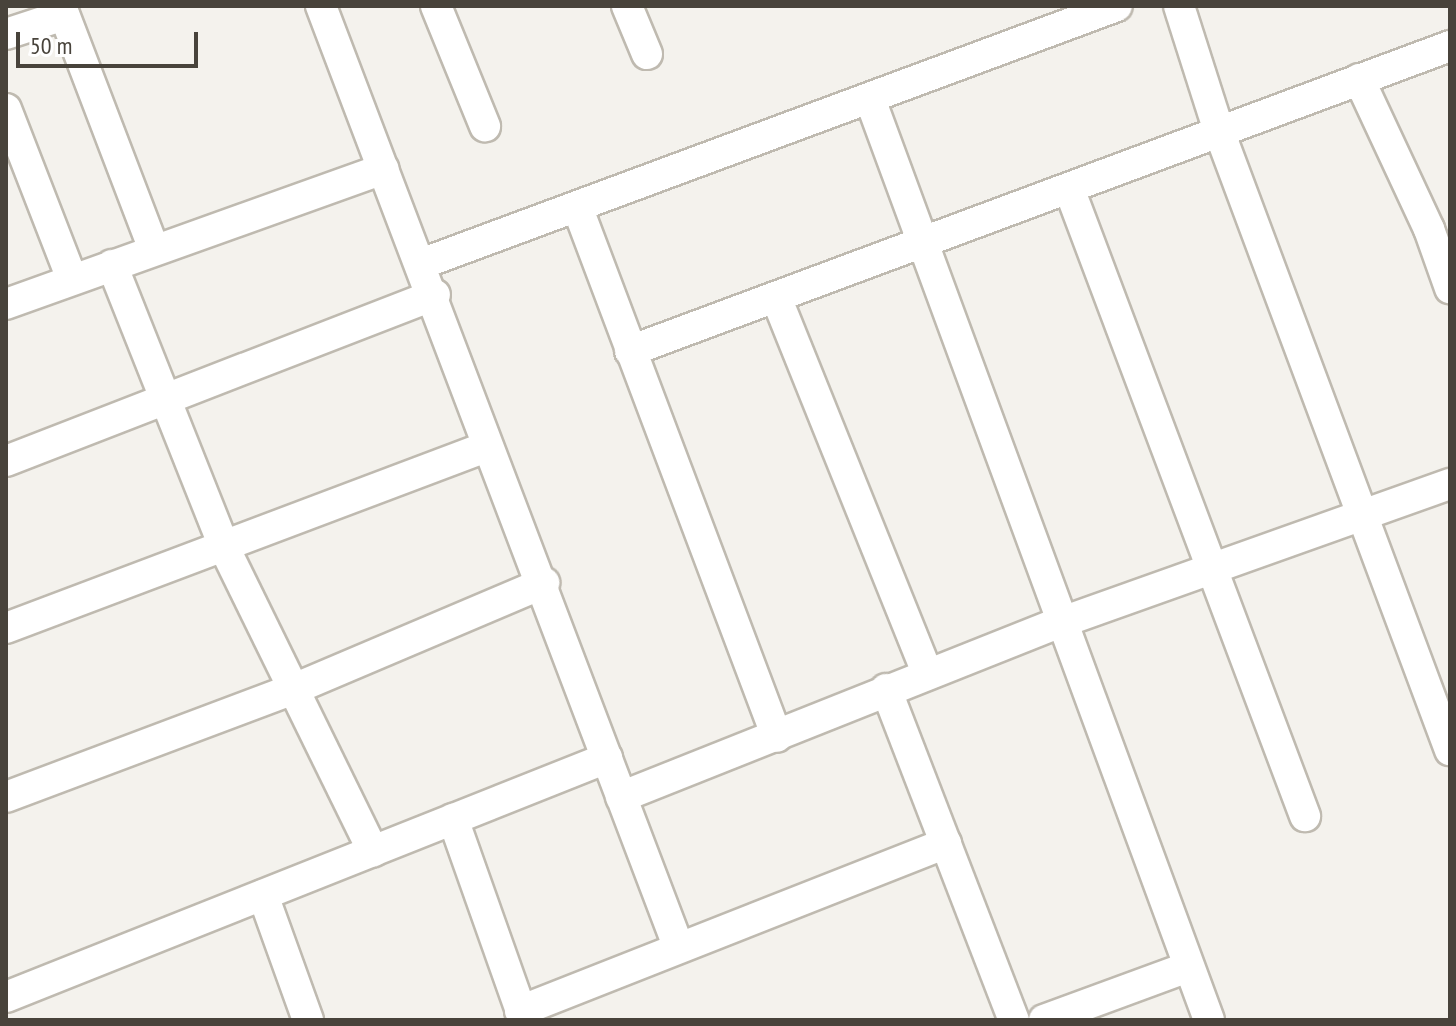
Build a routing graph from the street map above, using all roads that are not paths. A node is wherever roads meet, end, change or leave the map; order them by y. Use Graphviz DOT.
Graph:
graph roads {
  1 [pos="321,6"];
  2 [pos="436,6"];
  3 [pos="627,6"];
  4 [pos="1117,6"];
  5 [pos="1179,6"];
  6 [pos="62,10"];
  7 [pos="6,34"];
  8 [pos="1450,46"];
  9 [pos="647,54"];
  10 [pos="1359,79"];
  11 [pos="870,99"];
  12 [pos="6,109"];
  13 [pos="485,126"];
  14 [pos="1219,131"];
  15 [pos="384,169"];
  16 [pos="1070,191"];
  17 [pos="578,209"];
  18 [pos="1440,225"];
  19 [pos="926,241"];
  20 [pos="154,249"];
  21 [pos="421,264"];
  22 [pos="112,265"];
  23 [pos="72,279"];
  24 [pos="1450,288"];
  25 [pos="435,295"];
  26 [pos="776,297"];
  27 [pos="6,304"];
  28 [pos="630,351"];
  29 [pos="165,402"];
  30 [pos="486,447"];
  31 [pos="6,461"];
  32 [pos="1450,484"];
  33 [pos="1361,517"];
  34 [pos="224,547"];
  35 [pos="1216,568"];
  36 [pos="544,583"];
  37 [pos="1059,623"];
  38 [pos="6,628"];
  39 [pos="927,673"];
  40 [pos="294,689"];
  41 [pos="886,689"];
  42 [pos="777,737"];
  43 [pos="1450,750"];
  44 [pos="607,758"];
  45 [pos="6,797"];
  46 [pos="621,797"];
  47 [pos="1305,816"];
  48 [pos="453,819"];
  49 [pos="946,843"];
  50 [pos="373,851"];
  51 [pos="263,895"];
  52 [pos="678,946"];
  53 [pos="1188,967"];
  54 [pos="6,997"];
  55 [pos="522,1015"];
  56 [pos="308,1020"];
  57 [pos="1014,1020"];
  58 [pos="1044,1020"];
  59 [pos="1209,1020"];
  1 -- 15 [label="street"];
  2 -- 13 [label="street"];
  3 -- 9 [label="street"];
  4 -- 11 [label="street"];
  5 -- 14 [label="street"];
  6 -- 7 [label="street"];
  6 -- 20 [label="street"];
  8 -- 10 [label="street"];
  10 -- 14 [label="street"];
  10 -- 18 [label="street"];
  11 -- 17 [label="street"];
  11 -- 19 [label="street"];
  12 -- 23 [label="street"];
  14 -- 16 [label="street"];
  14 -- 33 [label="street"];
  15 -- 20 [label="street"];
  15 -- 21 [label="street"];
  16 -- 19 [label="street"];
  16 -- 35 [label="street"];
  17 -- 21 [label="street"];
  17 -- 28 [label="street"];
  18 -- 24 [label="street"];
  19 -- 26 [label="street"];
  19 -- 37 [label="street"];
  20 -- 22 [label="street"];
  21 -- 25 [label="street"];
  22 -- 23 [label="street"];
  22 -- 29 [label="street"];
  23 -- 27 [label="street"];
  25 -- 29 [label="street"];
  25 -- 30 [label="street"];
  26 -- 28 [label="street"];
  26 -- 39 [label="street"];
  28 -- 42 [label="street"];
  29 -- 31 [label="street"];
  29 -- 34 [label="street"];
  30 -- 34 [label="street"];
  30 -- 36 [label="street"];
  32 -- 33 [label="street"];
  33 -- 35 [label="street"];
  33 -- 43 [label="street"];
  34 -- 38 [label="street"];
  34 -- 40 [label="street"];
  35 -- 37 [label="street"];
  35 -- 47 [label="street"];
  36 -- 40 [label="street"];
  36 -- 44 [label="street"];
  37 -- 39 [label="street"];
  37 -- 53 [label="street"];
  39 -- 41 [label="street"];
  40 -- 45 [label="street"];
  40 -- 50 [label="street"];
  41 -- 42 [label="street"];
  41 -- 49 [label="street"];
  42 -- 46 [label="street"];
  44 -- 46 [label="street"];
  44 -- 48 [label="street"];
  46 -- 52 [label="street"];
  48 -- 50 [label="street"];
  48 -- 55 [label="street"];
  49 -- 52 [label="street"];
  49 -- 57 [label="street"];
  50 -- 51 [label="street"];
  51 -- 54 [label="street"];
  51 -- 56 [label="street"];
  52 -- 55 [label="street"];
  53 -- 58 [label="street"];
  53 -- 59 [label="street"];
}
